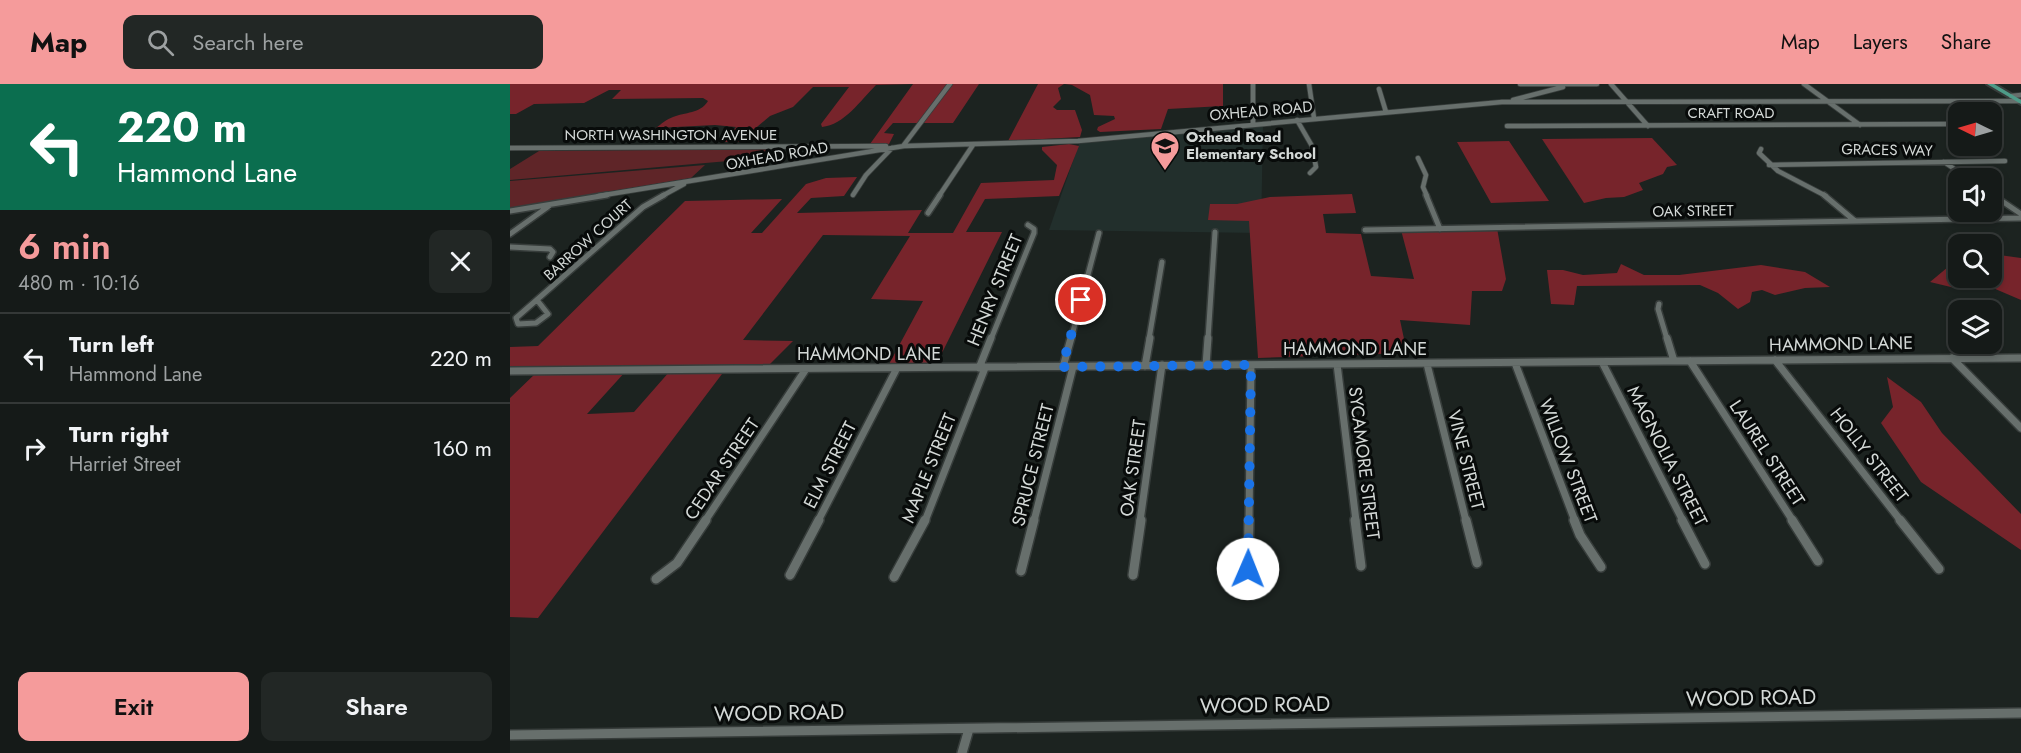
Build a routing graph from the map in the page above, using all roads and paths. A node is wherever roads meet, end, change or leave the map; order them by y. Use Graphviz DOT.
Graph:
graph roads {
  1 [pos="950,84"];
  2 [pos="1253,84"];
  3 [pos="1310,84"];
  4 [pos="1520,84"];
  5 [pos="1571,84"];
  6 [pos="1597,84"];
  7 [pos="1611,84"];
  8 [pos="1804,84"];
  9 [pos="1990,84"];
  10 [pos="1379,89"];
  11 [pos="2020,100"];
  12 [pos="1502,102"];
  13 [pos="1828,103"];
  14 [pos="1629,104"];
  15 [pos="1386,112"];
  16 [pos="1314,118"];
  17 [pos="1297,120"];
  18 [pos="1253,124"];
  19 [pos="1948,124"];
  20 [pos="1860,125"];
  21 [pos="1506,126"];
  22 [pos="1648,126"];
  23 [pos="973,145"];
  24 [pos="904,146"];
  25 [pos="510,148"];
  26 [pos="892,148"];
  27 [pos="1761,149"];
  28 [pos="1418,158"];
  29 [pos="2005,161"];
  30 [pos="1944,162"];
  31 [pos="1769,165"];
  32 [pos="1953,168"];
  33 [pos="1310,173"];
  34 [pos="687,183"];
  35 [pos="853,195"];
  36 [pos="2002,202"];
  37 [pos="551,204"];
  38 [pos="510,211"];
  39 [pos="928,213"];
  40 [pos="2021,216"];
  41 [pos="1855,221"];
  42 [pos="1028,225"];
  43 [pos="1440,229"];
  44 [pos="1365,231"];
  45 [pos="1215,232"];
  46 [pos="1099,233"];
  47 [pos="510,234"];
  48 [pos="510,247"];
  49 [pos="550,257"];
  50 [pos="1162,262"];
  51 [pos="537,300"];
  52 [pos="1659,304"];
  53 [pos="1952,358"];
  54 [pos="2021,358"];
  55 [pos="1775,360"];
  56 [pos="1674,361"];
  57 [pos="1690,361"];
  58 [pos="1602,362"];
  59 [pos="1515,363"];
  60 [pos="1336,364"];
  61 [pos="1427,364"];
  62 [pos="1162,365"];
  63 [pos="1206,365"];
  64 [pos="1251,365"];
  65 [pos="1145,366"];
  66 [pos="1062,367"];
  67 [pos="1073,367"];
  68 [pos="982,368"];
  69 [pos="806,369"];
  70 [pos="897,369"];
  71 [pos="510,371"];
  72 [pos="2021,428"];
  73 [pos="1818,561"];
  74 [pos="1477,563"];
  75 [pos="1705,564"];
  76 [pos="1362,566"];
  77 [pos="1601,567"];
  78 [pos="1248,569"];
  79 [pos="1939,569"];
  80 [pos="1021,571"];
  81 [pos="790,575"];
  82 [pos="1133,575"];
  83 [pos="894,577"];
  84 [pos="656,579"];
  85 [pos="2021,712"];
  86 [pos="969,729"];
  87 [pos="510,735"];
  88 [pos="962,753"];
  1 -- 24 [label="street"];
  2 -- 18 [label="street"];
  3 -- 16 [label="street"];
  4 -- 5 [label="street"];
  5 -- 6 [label="street"];
  5 -- 12 [label="street"];
  7 -- 14 [label="street"];
  8 -- 13 [label="street"];
  9 -- 11 [label="main road"];
  10 -- 15 [label="street"];
  11 -- 13 [label="street, OXHEAD ROAD"];
  12 -- 14 [label="street, OXHEAD ROAD"];
  12 -- 15 [label="street, OXHEAD ROAD"];
  13 -- 14 [label="street, OXHEAD ROAD"];
  13 -- 20 [label="street"];
  14 -- 22 [label="street"];
  15 -- 16 [label="street, OXHEAD ROAD"];
  16 -- 17 [label="street, OXHEAD ROAD"];
  17 -- 18 [label="street, OXHEAD ROAD"];
  17 -- 33 [label="street"];
  18 -- 23 [label="street, OXHEAD ROAD"];
  19 -- 20 [label="street, CRAFT ROAD"];
  20 -- 22 [label="street, CRAFT ROAD"];
  21 -- 22 [label="street, CRAFT ROAD"];
  23 -- 24 [label="street, OXHEAD ROAD"];
  23 -- 39 [label="street"];
  24 -- 25 [label="street, NORTH WASHINGTON AVENUE"];
  24 -- 26 [label="street, OXHEAD ROAD"];
  26 -- 34 [label="street, OXHEAD ROAD"];
  26 -- 35 [label="street"];
  27 -- 31 [label="street"];
  28 -- 43 [label="street"];
  29 -- 30 [label="street, GRACES WAY"];
  30 -- 31 [label="street, GRACES WAY"];
  30 -- 32 [label="street"];
  31 -- 41 [label="street"];
  34 -- 37 [label="street, OXHEAD ROAD"];
  34 -- 51 [label="street, BARROW COURT"];
  36 -- 40 [label="street"];
  37 -- 38 [label="street, OXHEAD ROAD"];
  37 -- 47 [label="street"];
  40 -- 41 [label="street, OAK STREET"];
  41 -- 43 [label="street, OAK STREET"];
  42 -- 68 [label="street, HENRY STREET"];
  43 -- 44 [label="street, OAK STREET"];
  45 -- 63 [label="street"];
  46 -- 66 [label="street"];
  48 -- 49 [label="street, BARROW COURT"];
  50 -- 65 [label="street"];
  51 -- 51 [label="street, BARROW COURT"];
  52 -- 56 [label="street"];
  53 -- 54 [label="street, HAMMOND LANE"];
  53 -- 55 [label="street, HAMMOND LANE"];
  53 -- 72 [label="street"];
  55 -- 57 [label="street, HAMMOND LANE"];
  55 -- 79 [label="street, HOLLY STREET"];
  56 -- 57 [label="street, HAMMOND LANE"];
  56 -- 58 [label="street, HAMMOND LANE"];
  57 -- 73 [label="street, LAUREL STREET"];
  58 -- 59 [label="street, HAMMOND LANE"];
  58 -- 75 [label="street, MAGNOLIA STREET"];
  59 -- 61 [label="street, HAMMOND LANE"];
  59 -- 77 [label="street, WILLOW STREET"];
  60 -- 61 [label="street, HAMMOND LANE"];
  60 -- 64 [label="street, HAMMOND LANE"];
  60 -- 76 [label="street, SYCAMORE STREET"];
  61 -- 74 [label="street, VINE STREET"];
  62 -- 63 [label="street, HAMMOND LANE"];
  62 -- 65 [label="street, HAMMOND LANE"];
  62 -- 82 [label="street, OAK STREET"];
  63 -- 64 [label="street, HAMMOND LANE"];
  64 -- 78 [label="street"];
  65 -- 67 [label="street, HAMMOND LANE"];
  66 -- 67 [label="street, HAMMOND LANE"];
  66 -- 68 [label="street, HAMMOND LANE"];
  67 -- 80 [label="street, SPRUCE STREET"];
  68 -- 70 [label="street, HAMMOND LANE"];
  68 -- 83 [label="street, MAPLE STREET"];
  69 -- 70 [label="street, HAMMOND LANE"];
  69 -- 71 [label="street, HAMMOND LANE"];
  69 -- 84 [label="street, CEDAR STREET"];
  70 -- 81 [label="street, ELM STREET"];
  85 -- 86 [label="street, WOOD ROAD"];
  86 -- 87 [label="street, WOOD ROAD"];
  86 -- 88 [label="street"];
}
